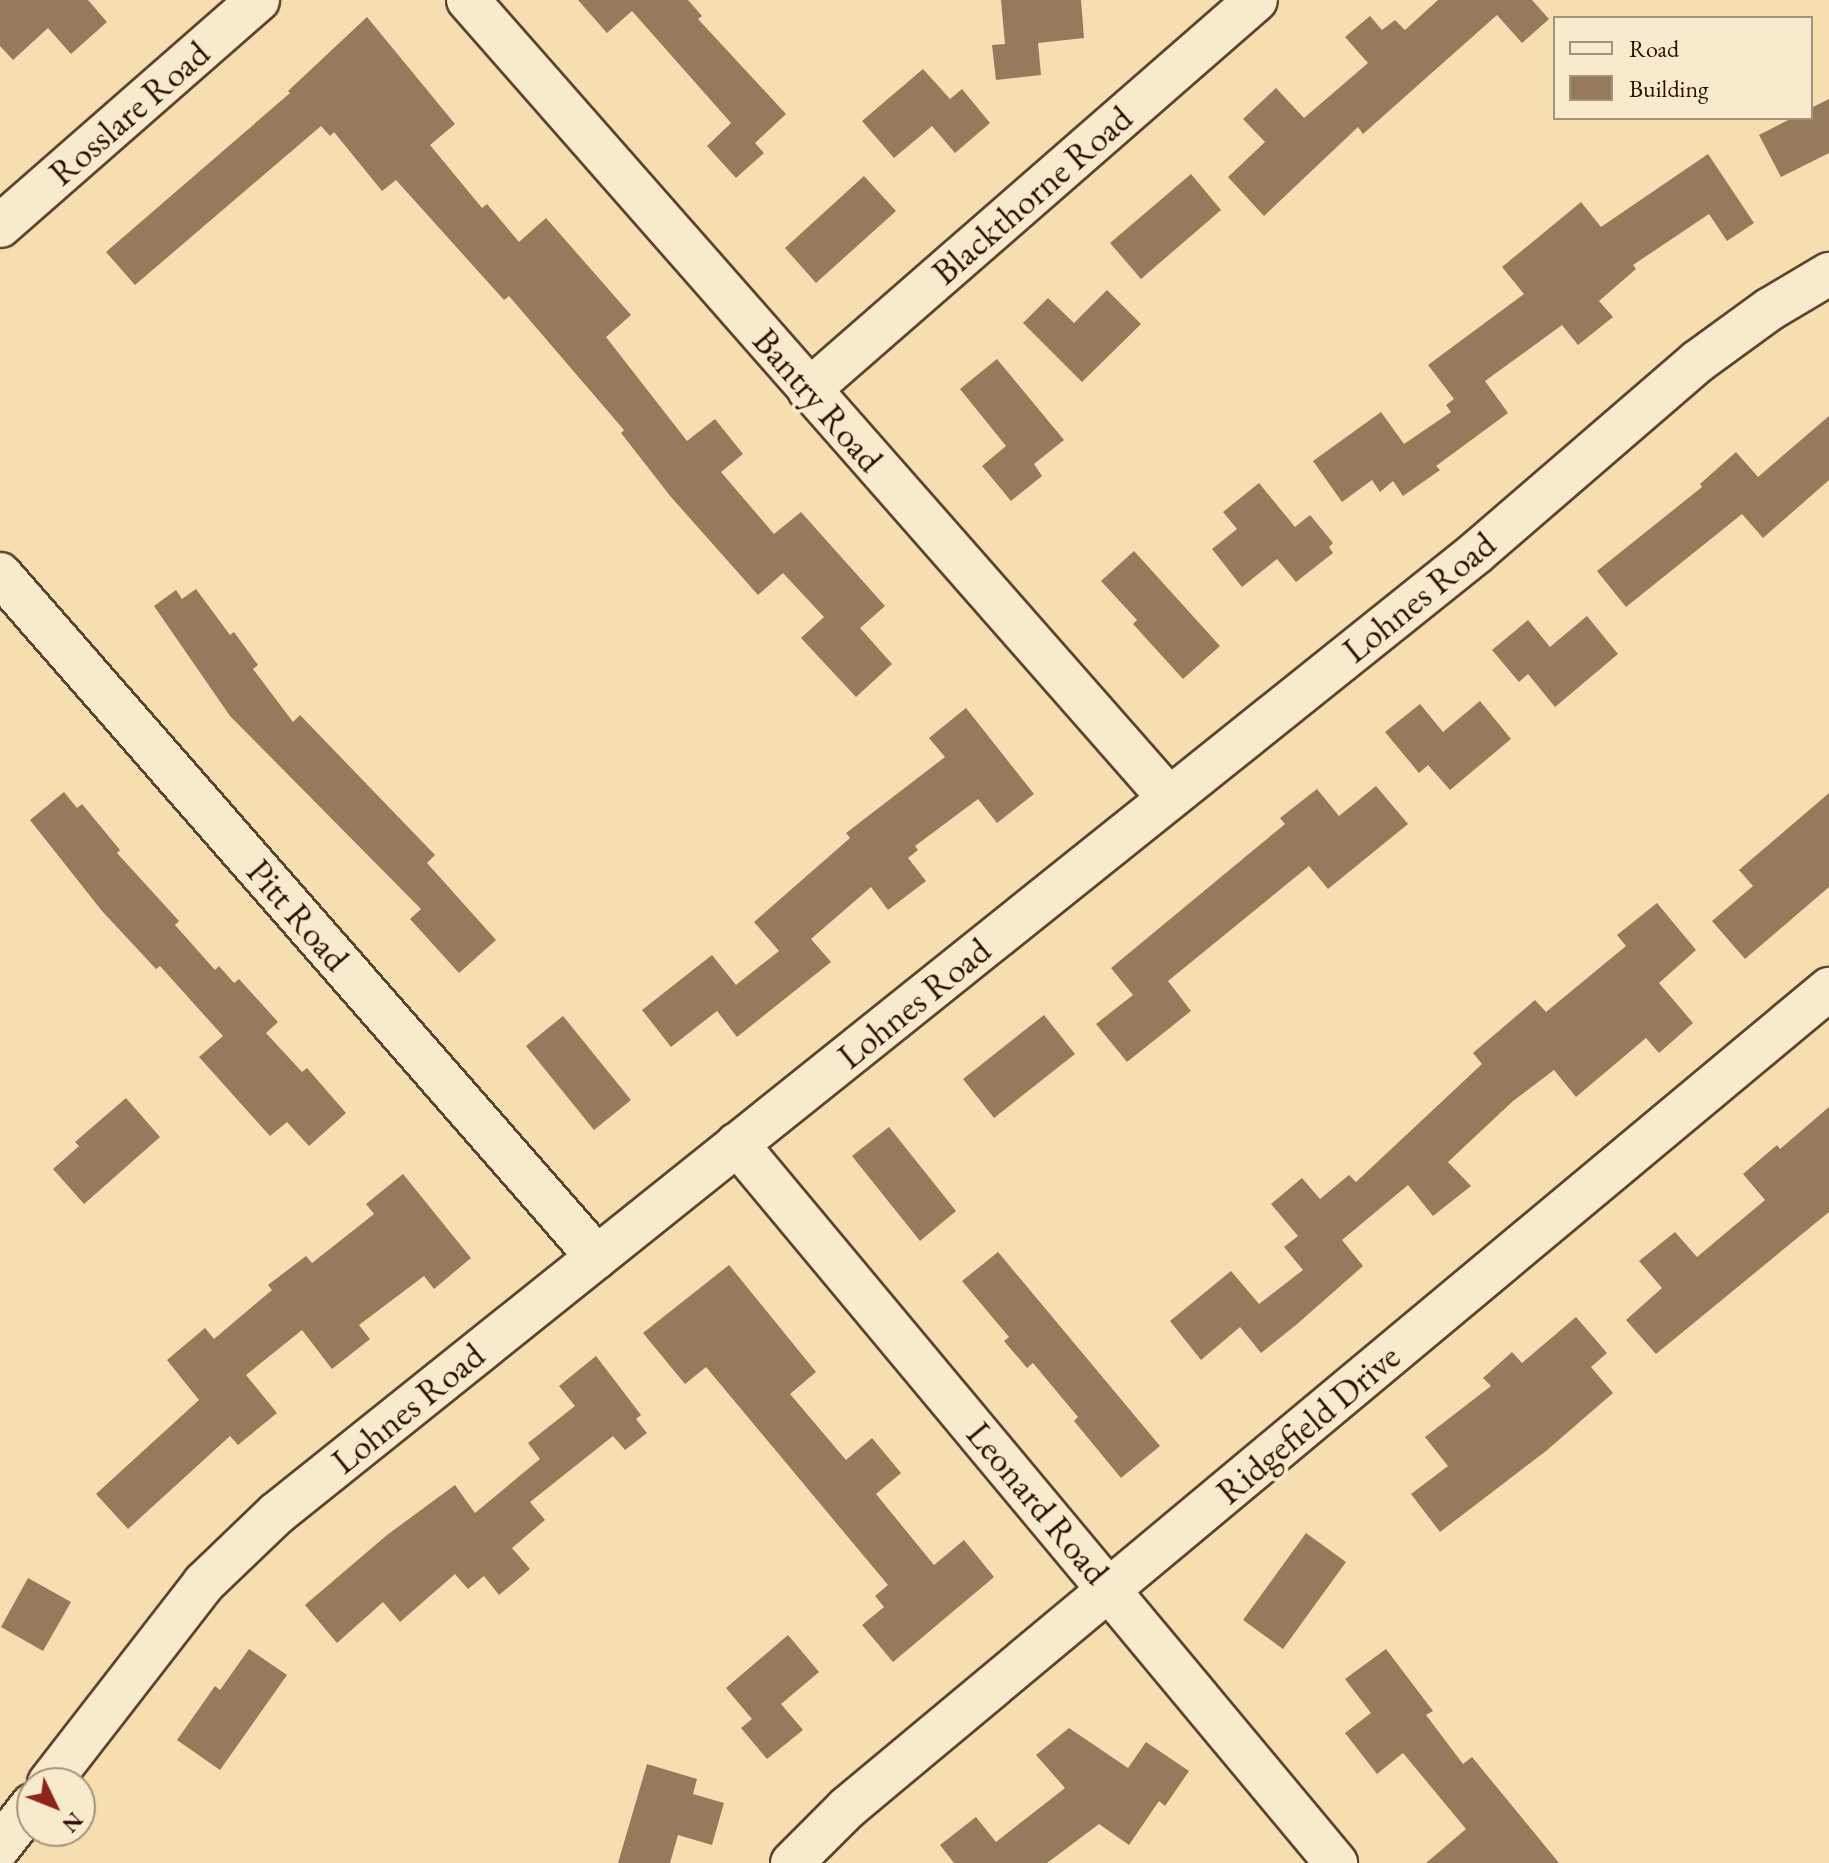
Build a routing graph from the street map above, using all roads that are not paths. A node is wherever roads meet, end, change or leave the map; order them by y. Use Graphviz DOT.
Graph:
graph roads {
  1 [pos="258,0"];
  2 [pos="468,0"];
  3 [pos="1256,0"];
  4 [pos="0,226"];
  5 [pos="1829,274"];
  6 [pos="809,390"];
  7 [pos="0,574"];
  8 [pos="1169,798"];
  9 [pos="1829,989"];
  10 [pos="737,1144"];
  11 [pos="597,1257"];
  12 [pos="1110,1590"];
  13 [pos="61,1767"];
  14 [pos="16,1826"];
  15 [pos="0,1846"];
  16 [pos="792,1863"];
  17 [pos="1336,1863"];
  1 -- 4 [label="street, Rosslare Road"];
  2 -- 6 [label="street, Bantry Road"];
  3 -- 6 [label="street, Blackthorne Road"];
  5 -- 8 [label="street, Lohnes Road"];
  6 -- 8 [label="street, Bantry Road"];
  7 -- 11 [label="street, Pitt Road"];
  8 -- 10 [label="street, Lohnes Road"];
  9 -- 12 [label="street, Ridgefield Drive"];
  10 -- 11 [label="street, Lohnes Road"];
  10 -- 12 [label="street, Leonard Road"];
  11 -- 13 [label="street, Lohnes Road"];
  12 -- 16 [label="street, Ridgefield Drive"];
  12 -- 17 [label="street, Leonard Road"];
  14 -- 15 [label="street"];
}
